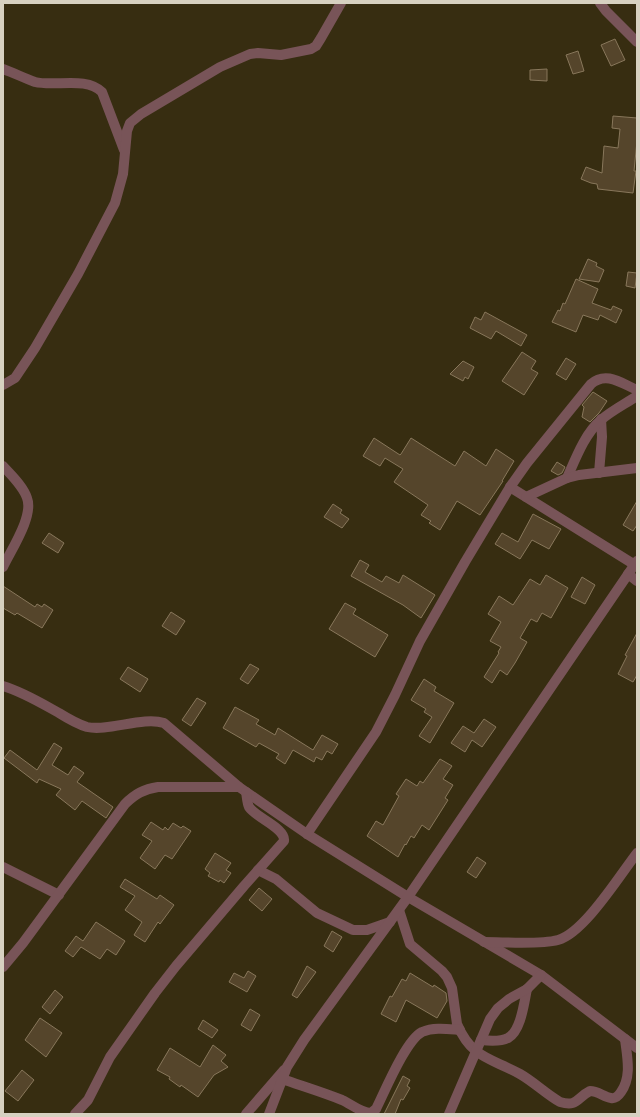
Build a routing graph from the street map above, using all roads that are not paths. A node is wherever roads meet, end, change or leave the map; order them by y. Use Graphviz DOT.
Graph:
graph roads {
  1 [pos="341,3"];
  2 [pos="600,3"];
  3 [pos="637,42"];
  4 [pos="3,69"];
  5 [pos="125,154"];
  6 [pos="3,385"];
  7 [pos="637,390"];
  8 [pos="637,396"];
  9 [pos="601,419"];
  10 [pos="3,466"];
  11 [pos="637,468"];
  12 [pos="599,473"];
  13 [pos="567,478"];
  14 [pos="510,487"];
  15 [pos="526,497"];
  16 [pos="636,563"];
  17 [pos="3,567"];
  18 [pos="628,574"];
  19 [pos="637,581"];
  20 [pos="3,686"];
  21 [pos="243,789"];
  22 [pos="307,834"];
  23 [pos="637,853"];
  24 [pos="3,867"];
  25 [pos="258,870"];
  26 [pos="59,895"];
  27 [pos="408,897"];
  28 [pos="399,910"];
  29 [pos="390,922"];
  30 [pos="484,942"];
  31 [pos="3,967"];
  32 [pos="541,975"];
  33 [pos="527,989"];
  34 [pos="460,1030"];
  35 [pos="625,1039"];
  36 [pos="480,1040"];
  37 [pos="637,1048"];
  38 [pos="475,1052"];
  39 [pos="287,1067"];
  40 [pos="282,1079"];
  41 [pos="75,1114"];
  42 [pos="246,1114"];
  43 [pos="268,1114"];
  44 [pos="449,1114"];
  1 -- 5 [label="street"];
  2 -- 3 [label="street"];
  4 -- 5 [label="street"];
  5 -- 6 [label="street"];
  7 -- 14 [label="street"];
  8 -- 9 [label="street"];
  9 -- 12 [label="street"];
  9 -- 13 [label="street"];
  10 -- 17 [label="street"];
  11 -- 12 [label="street"];
  12 -- 13 [label="street"];
  13 -- 15 [label="street"];
  14 -- 15 [label="street"];
  14 -- 22 [label="street"];
  15 -- 16 [label="street"];
  16 -- 18 [label="street"];
  18 -- 19 [label="street"];
  18 -- 27 [label="street"];
  20 -- 21 [label="street"];
  21 -- 22 [label="street"];
  21 -- 25 [label="street"];
  21 -- 26 [label="street"];
  22 -- 27 [label="street"];
  23 -- 30 [label="street"];
  24 -- 26 [label="street"];
  25 -- 29 [label="street"];
  25 -- 41 [label="street"];
  26 -- 31 [label="street"];
  27 -- 28 [label="street"];
  27 -- 30 [label="street"];
  28 -- 29 [label="street"];
  28 -- 34 [label="street"];
  29 -- 39 [label="street"];
  30 -- 32 [label="street"];
  32 -- 33 [label="street"];
  32 -- 35 [label="street"];
  33 -- 36 [label="street"];
  33 -- 36 [label="street"];
  34 -- 38 [label="street"];
  34 -- 40 [label="street"];
  35 -- 37 [label="street"];
  35 -- 38 [label="street"];
  36 -- 38 [label="street"];
  38 -- 44 [label="street"];
  39 -- 40 [label="street"];
  39 -- 42 [label="street"];
  40 -- 43 [label="street"];
}
